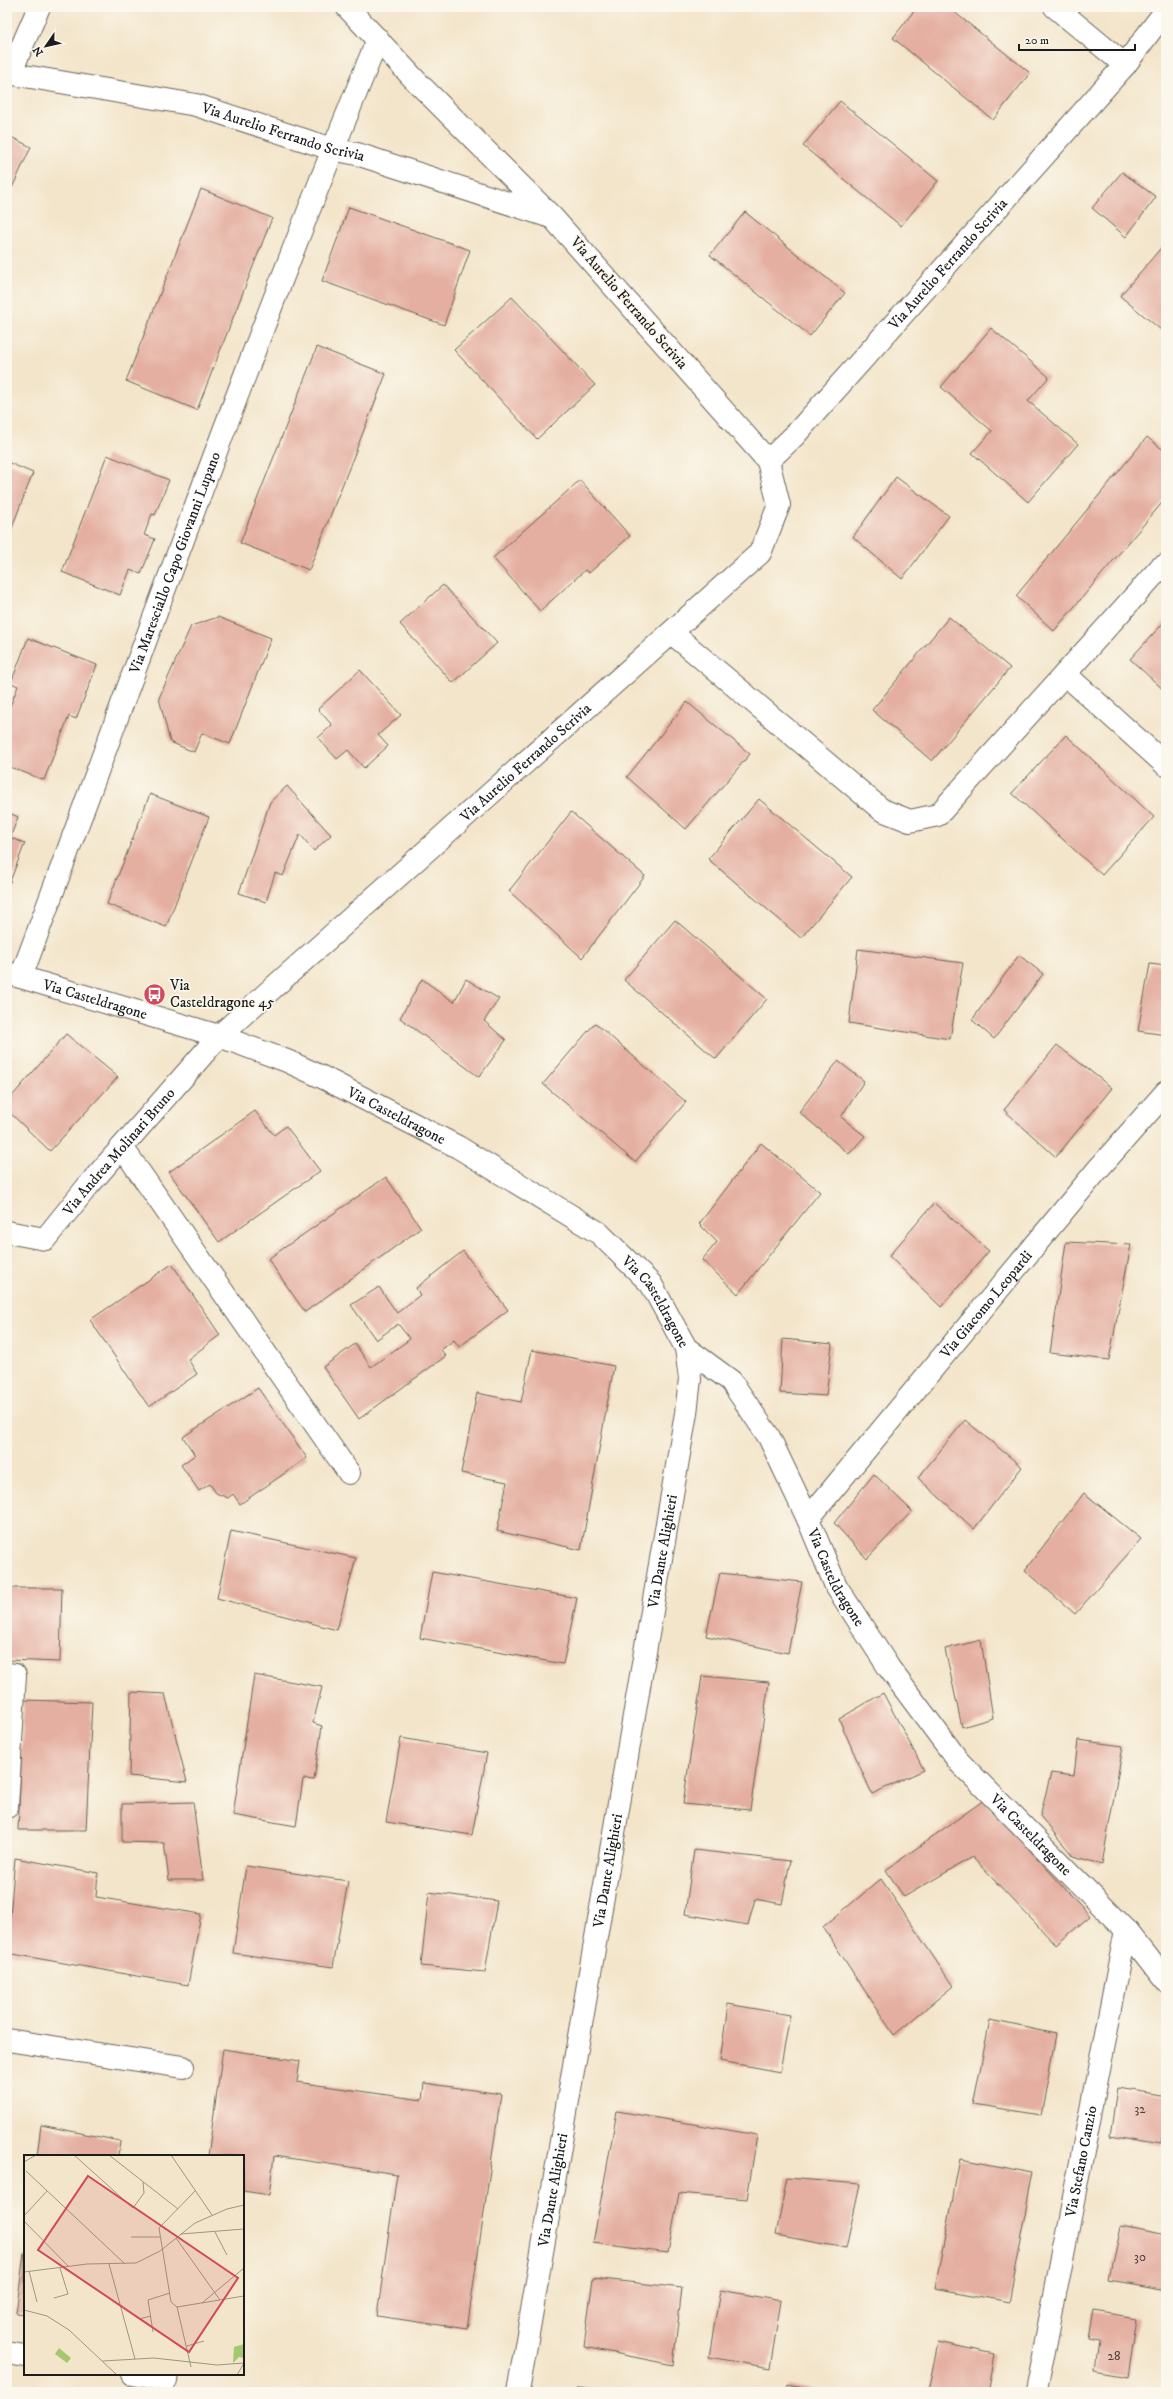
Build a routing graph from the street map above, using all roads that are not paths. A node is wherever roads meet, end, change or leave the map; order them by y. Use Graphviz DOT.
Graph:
graph roads {
  1 [pos="40,7"];
  2 [pos="347,7"];
  3 [pos="1055,7"];
  4 [pos="1166,10"];
  5 [pos="378,39"];
  6 [pos="1125,65"];
  7 [pos="9,74"];
  8 [pos="332,149"];
  9 [pos="553,218"];
  10 [pos="768,461"];
  11 [pos="1166,565"];
  12 [pos="672,633"];
  13 [pos="1065,674"];
  14 [pos="1166,765"];
  15 [pos="14,975"];
  16 [pos="219,1036"];
  17 [pos="1166,1092"];
  18 [pos="122,1147"];
  19 [pos="7,1232"];
  20 [pos="686,1348"];
  21 [pos="349,1473"];
  22 [pos="808,1519"];
  23 [pos="7,1674"];
  24 [pos="7,1807"];
  25 [pos="1126,1930"];
  26 [pos="1166,1981"];
  27 [pos="7,2040"];
  28 [pos="183,2067"];
  29 [pos="7,2353"];
  30 [pos="24,2356"];
  31 [pos="138,2375"];
  32 [pos="167,2375"];
  33 [pos="518,2392"];
  34 [pos="1036,2392"];
  1 -- 7 [label="street"];
  2 -- 5 [label="street, Via Aurelio Ferrando Scrivia"];
  3 -- 6 [label="street"];
  4 -- 6 [label="street, Via Aurelio Ferrando Scrivia"];
  5 -- 8 [label="street, Via Maresciallo Capo Giovanni Lupano"];
  5 -- 9 [label="street, Via Aurelio Ferrando Scrivia"];
  6 -- 10 [label="street, Via Aurelio Ferrando Scrivia"];
  7 -- 8 [label="street, Via Aurelio Ferrando Scrivia"];
  8 -- 9 [label="street, Via Aurelio Ferrando Scrivia"];
  8 -- 15 [label="street, Via Maresciallo Capo Giovanni Lupano"];
  9 -- 10 [label="street, Via Aurelio Ferrando Scrivia"];
  10 -- 12 [label="street, Via Aurelio Ferrando Scrivia"];
  11 -- 13 [label="street"];
  12 -- 13 [label="street"];
  12 -- 16 [label="street, Via Aurelio Ferrando Scrivia"];
  13 -- 14 [label="street"];
  15 -- 16 [label="street, Via Casteldragone"];
  16 -- 18 [label="street, Via Andrea Molinari Bruno"];
  16 -- 20 [label="street, Via Casteldragone"];
  17 -- 22 [label="street, Via Giacomo Leopardi"];
  18 -- 19 [label="street, Via Andrea Molinari Bruno"];
  18 -- 21 [label="street"];
  20 -- 22 [label="street, Via Casteldragone"];
  20 -- 33 [label="street, Via Dante Alighieri"];
  22 -- 25 [label="street, Via Casteldragone"];
  23 -- 24 [label="street"];
  25 -- 26 [label="street, Via Casteldragone"];
  25 -- 34 [label="street, Via Stefano Canzio"];
  27 -- 28 [label="street"];
  29 -- 30 [label="street"];
  31 -- 32 [label="street"];
}
